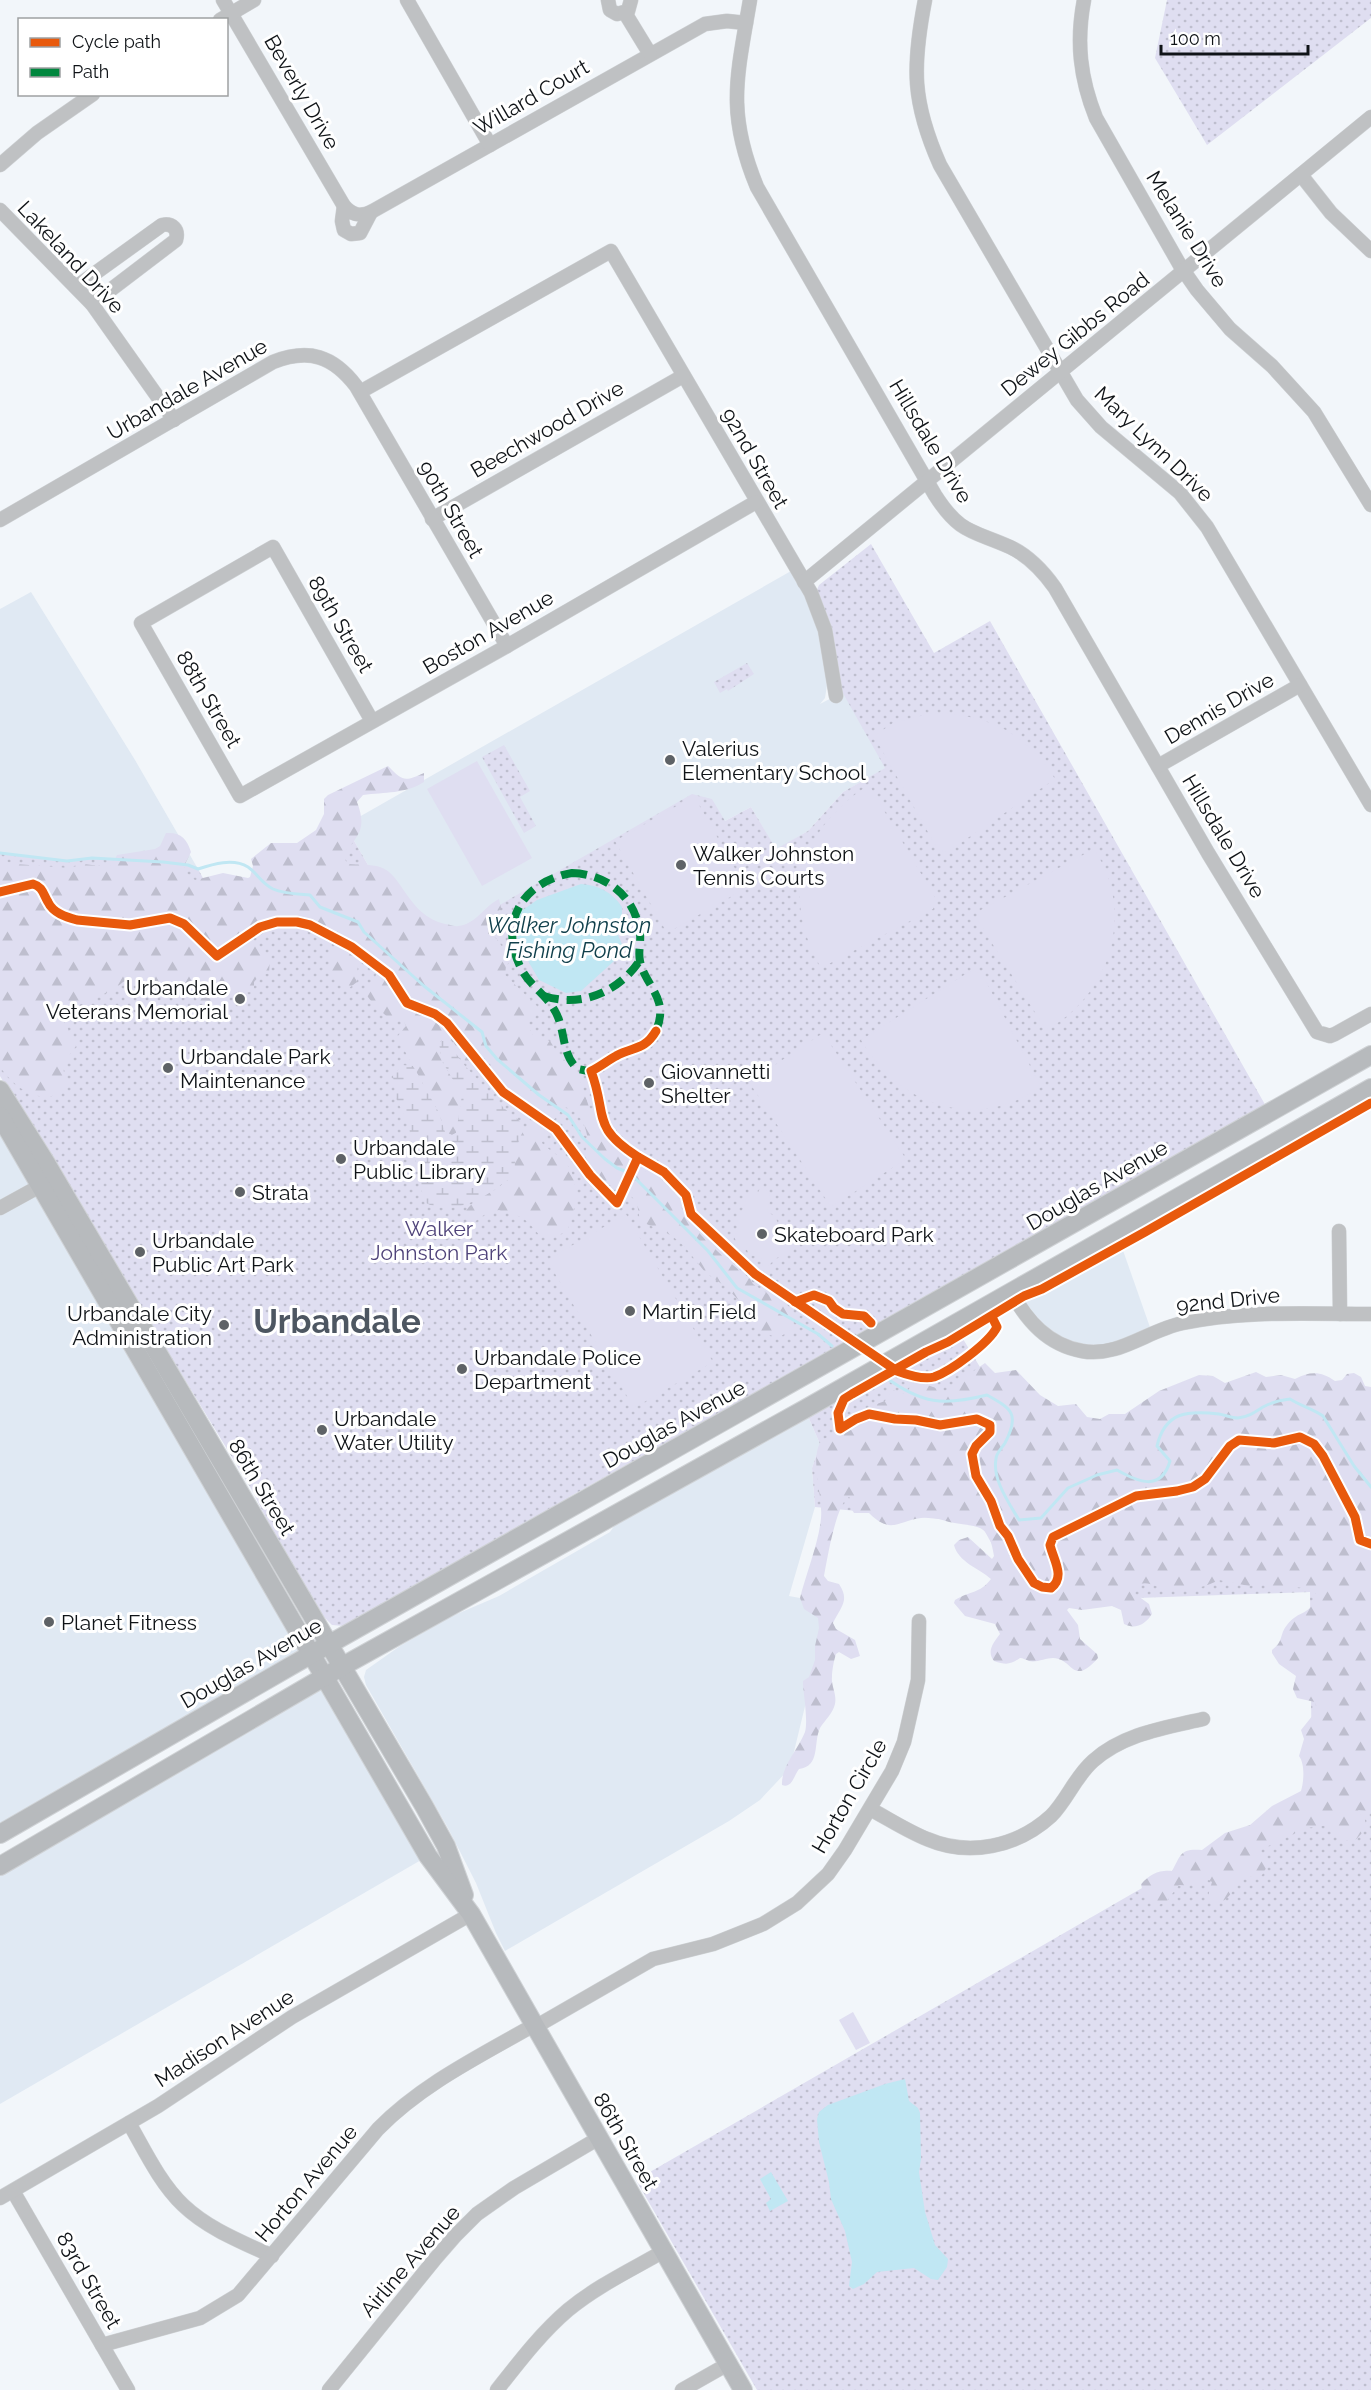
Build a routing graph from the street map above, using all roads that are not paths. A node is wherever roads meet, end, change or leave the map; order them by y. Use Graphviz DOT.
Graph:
graph roads {
  1 [pos="223,0"];
  2 [pos="254,0"];
  3 [pos="407,0"];
  4 [pos="608,0"];
  5 [pos="631,0"];
  6 [pos="750,0"];
  7 [pos="925,0"];
  8 [pos="1084,0"];
  9 [pos="625,13"];
  10 [pos="225,16"];
  11 [pos="228,21"];
  12 [pos="746,23"];
  13 [pos="650,54"];
  14 [pos="90,96"];
  15 [pos="1371,117"];
  16 [pos="490,145"];
  17 [pos="0,165"];
  18 [pos="1301,175"];
  19 [pos="344,206"];
  20 [pos="0,210"];
  21 [pos="371,212"];
  22 [pos="351,234"];
  23 [pos="1371,250"];
  24 [pos="1184,271"];
  25 [pos="76,287"];
  26 [pos="92,303"];
  27 [pos="1061,372"];
  28 [pos="683,376"];
  29 [pos="360,392"];
  30 [pos="174,420"];
  31 [pos="927,482"];
  32 [pos="756,502"];
  33 [pos="1371,505"];
  34 [pos="432,519"];
  35 [pos="0,520"];
  36 [pos="273,548"];
  37 [pos="804,582"];
  38 [pos="507,646"];
  39 [pos="1300,686"];
  40 [pos="836,696"];
  41 [pos="372,721"];
  42 [pos="1158,766"];
  43 [pos="240,796"];
  44 [pos="1371,805"];
  45 [pos="1371,1014"];
  46 [pos="1371,1055"];
  47 [pos="1371,1088"];
  48 [pos="0,1090"];
  49 [pos="0,1116"];
  50 [pos="40,1186"];
  51 [pos="0,1208"];
  52 [pos="1339,1232"];
  53 [pos="1011,1292"];
  54 [pos="1340,1314"];
  55 [pos="1371,1314"];
  56 [pos="919,1621"];
  57 [pos="331,1644"];
  58 [pos="312,1654"];
  59 [pos="343,1666"];
  60 [pos="325,1676"];
  61 [pos="1203,1719"];
  62 [pos="70,1791"];
  63 [pos="870,1809"];
  64 [pos="0,1834"];
  65 [pos="26,1850"];
  66 [pos="0,1866"];
  67 [pos="471,1914"];
  68 [pos="534,2026"];
  69 [pos="129,2123"];
  70 [pos="599,2138"];
  71 [pos="13,2191"];
  72 [pos="0,2198"];
  73 [pos="664,2251"];
  74 [pos="272,2256"];
  75 [pos="102,2345"];
  76 [pos="728,2364"];
  77 [pos="128,2390"];
  78 [pos="329,2390"];
  79 [pos="497,2390"];
  80 [pos="682,2390"];
  81 [pos="743,2390"];
  1 -- 10 [label="street, Beverly Drive"];
  2 -- 10 [label="street"];
  3 -- 16 [label="street"];
  4 -- 9 [label="street"];
  5 -- 9 [label="street"];
  6 -- 12 [label="street, Hillsdale Drive"];
  7 -- 27 [label="street, Mary Lynn Drive"];
  8 -- 24 [label="street, Melanie Drive"];
  9 -- 13 [label="street"];
  11 -- 19 [label="street, Beverly Drive"];
  12 -- 13 [label="street, Willard Court"];
  12 -- 31 [label="street, Hillsdale Drive"];
  13 -- 16 [label="street, Willard Court"];
  14 -- 17 [label="street"];
  15 -- 18 [label="street, Dewey Gibbs Road"];
  16 -- 21 [label="street, Willard Court"];
  18 -- 23 [label="street"];
  18 -- 24 [label="street, Dewey Gibbs Road"];
  19 -- 21 [label="street"];
  19 -- 22 [label="street, Beverly Drive"];
  20 -- 25 [label="street, Lakeland Drive"];
  21 -- 22 [label="street, Willard Court"];
  24 -- 27 [label="street, Dewey Gibbs Road"];
  24 -- 33 [label="street, Melanie Drive"];
  25 -- 26 [label="street, Lakeland Drive"];
  25 -- 26 [label="street"];
  26 -- 30 [label="street, Lakeland Drive"];
  27 -- 31 [label="street, Dewey Gibbs Road"];
  27 -- 39 [label="street, Mary Lynn Drive"];
  28 -- 29 [label="street, 92nd Street"];
  28 -- 32 [label="street, 92nd Street"];
  28 -- 34 [label="street, Beechwood Drive"];
  29 -- 30 [label="street, Urbandale Avenue"];
  29 -- 34 [label="street, 90th Street"];
  30 -- 35 [label="street, Urbandale Avenue"];
  31 -- 37 [label="street, Dewey Gibbs Road"];
  31 -- 42 [label="street, Hillsdale Drive"];
  32 -- 37 [label="street, 92nd Street"];
  32 -- 38 [label="street, Boston Avenue"];
  34 -- 38 [label="street, 90th Street"];
  36 -- 41 [label="street, 89th Street"];
  36 -- 43 [label="street, 88th Street"];
  37 -- 40 [label="street, 92nd Street"];
  38 -- 41 [label="street, Boston Avenue"];
  39 -- 42 [label="street, Dennis Drive"];
  39 -- 44 [label="street, Mary Lynn Drive"];
  41 -- 43 [label="street, Boston Avenue"];
  42 -- 45 [label="street, Hillsdale Drive"];
  46 -- 57 [label="main road, Douglas Avenue"];
  47 -- 53 [label="main road"];
  48 -- 57 [label="main road, 86th Street"];
  49 -- 50 [label="main road, 86th Street"];
  50 -- 51 [label="street"];
  50 -- 58 [label="main road, 86th Street"];
  52 -- 54 [label="street"];
  53 -- 54 [label="street, 92nd Drive"];
  53 -- 59 [label="main road"];
  54 -- 55 [label="street, 92nd Drive"];
  56 -- 63 [label="street, Horton Circle"];
  57 -- 58 [label="main road, Douglas Avenue"];
  57 -- 59 [label="main road, 86th Street"];
  58 -- 60 [label="main road, 86th Street"];
  58 -- 62 [label="main road, Douglas Avenue"];
  59 -- 60 [label="main road"];
  59 -- 67 [label="main road, 86th Street"];
  60 -- 65 [label="main road"];
  60 -- 67 [label="main road, 86th Street"];
  61 -- 63 [label="street"];
  62 -- 64 [label="main road, Douglas Avenue"];
  62 -- 65 [label="main road"];
  63 -- 68 [label="street, Horton Circle"];
  65 -- 66 [label="main road"];
  67 -- 68 [label="main road, 86th Street"];
  67 -- 69 [label="street, Madison Avenue"];
  68 -- 70 [label="main road, 86th Street"];
  68 -- 74 [label="street, Horton Avenue"];
  69 -- 71 [label="street, Madison Avenue"];
  69 -- 74 [label="street"];
  70 -- 73 [label="main road, 86th Street"];
  70 -- 78 [label="street, Airline Avenue"];
  71 -- 72 [label="street, Madison Avenue"];
  71 -- 75 [label="street, 83rd Street"];
  73 -- 76 [label="main road, 86th Street"];
  73 -- 79 [label="street"];
  74 -- 75 [label="street, Horton Avenue"];
  75 -- 77 [label="street, 83rd Street"];
  76 -- 80 [label="street"];
  76 -- 81 [label="main road, 86th Street"];
}
